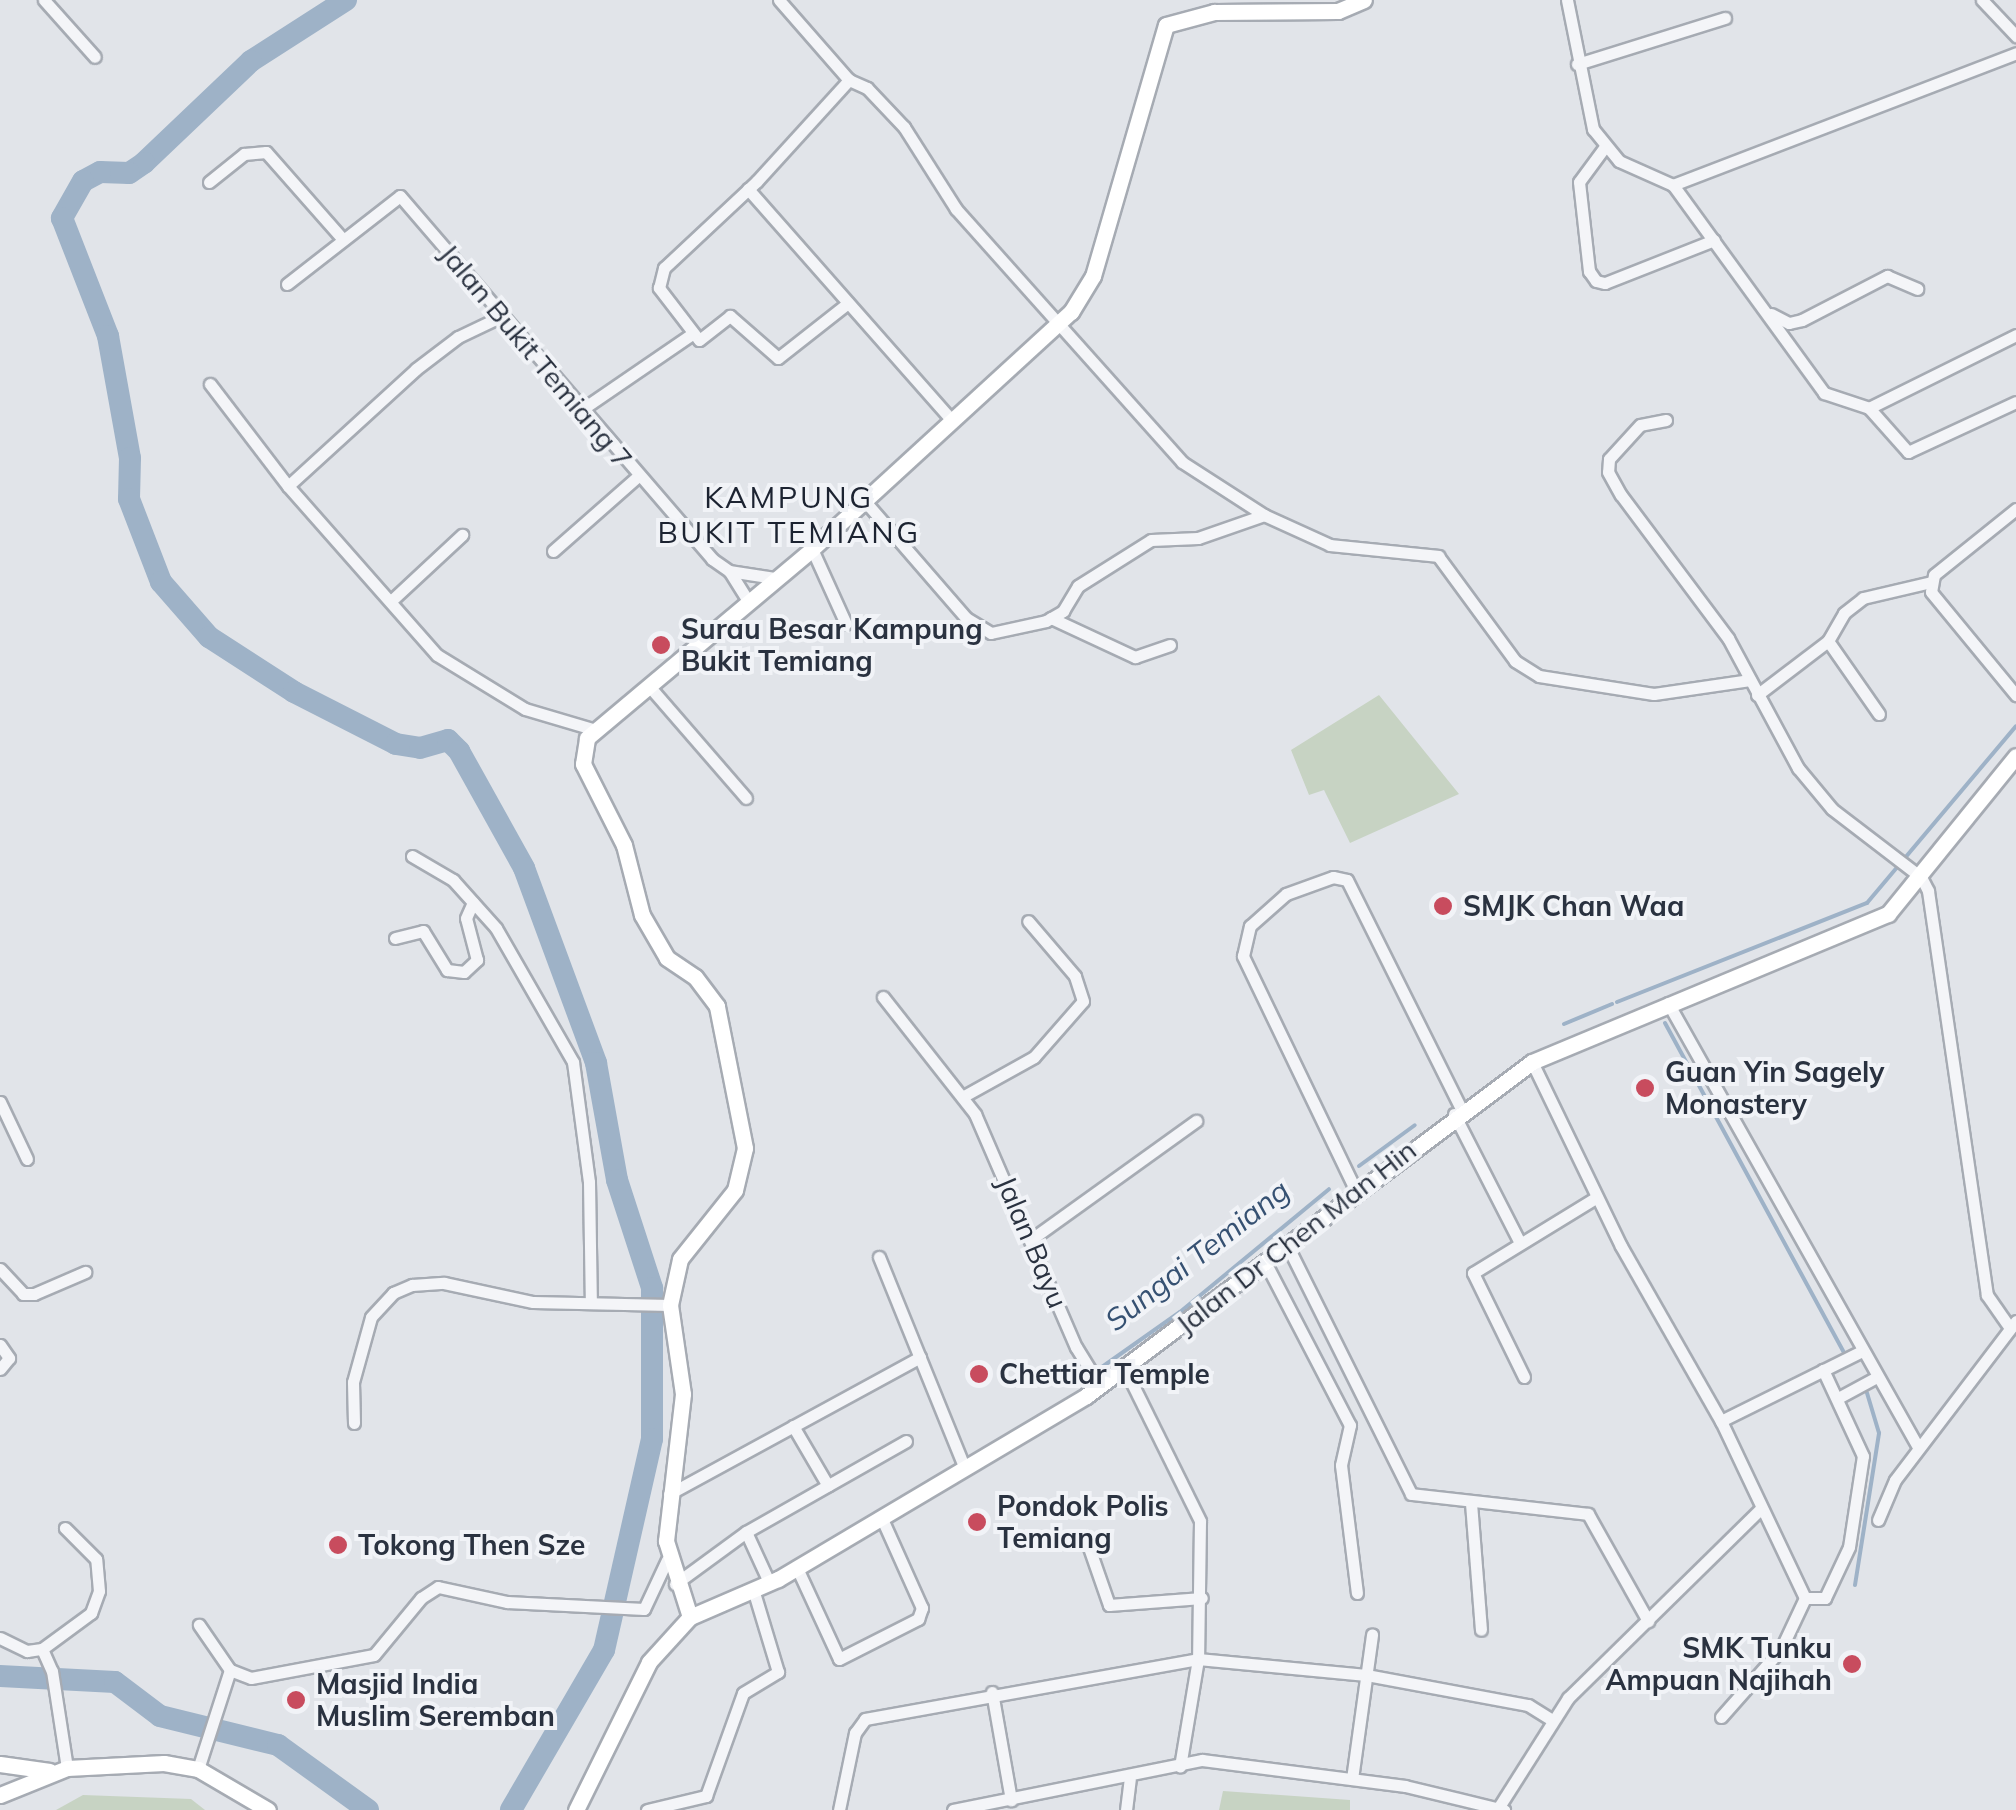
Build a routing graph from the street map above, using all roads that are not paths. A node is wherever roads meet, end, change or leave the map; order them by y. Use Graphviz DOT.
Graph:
graph roads {
  1 [pos="46,0"];
  2 [pos="780,0"];
  3 [pos="1364,0"];
  4 [pos="1567,0"];
  5 [pos="1982,0"];
  6 [pos="1726,18"];
  7 [pos="2016,36"];
  8 [pos="2016,53"];
  9 [pos="95,56"];
  10 [pos="1577,64"];
  11 [pos="849,80"];
  12 [pos="1604,148"];
  13 [pos="208,182"];
  14 [pos="1673,185"];
  15 [pos="748,190"];
  16 [pos="341,237"];
  17 [pos="1714,240"];
  18 [pos="287,284"];
  19 [pos="1918,288"];
  20 [pos="848,303"];
  21 [pos="1767,312"];
  22 [pos="500,317"];
  23 [pos="1059,323"];
  24 [pos="692,334"];
  25 [pos="2016,335"];
  26 [pos="210,384"];
  27 [pos="2016,402"];
  28 [pos="1869,408"];
  29 [pos="580,410"];
  30 [pos="950,418"];
  31 [pos="1666,420"];
  32 [pos="638,476"];
  33 [pos="288,486"];
  34 [pos="862,499"];
  35 [pos="2016,509"];
  36 [pos="1264,515"];
  37 [pos="462,535"];
  38 [pos="812,549"];
  39 [pos="553,550"];
  40 [pos="729,572"];
  41 [pos="774,578"];
  42 [pos="1932,582"];
  43 [pos="746,598"];
  44 [pos="392,600"];
  45 [pos="1051,618"];
  46 [pos="846,624"];
  47 [pos="1828,641"];
  48 [pos="1170,645"];
  49 [pos="1750,680"];
  50 [pos="649,686"];
  51 [pos="1757,695"];
  52 [pos="2016,695"];
  53 [pos="1879,714"];
  54 [pos="596,730"];
  55 [pos="2016,756"];
  56 [pos="746,798"];
  57 [pos="412,856"];
  58 [pos="1914,875"];
  59 [pos="473,902"];
  60 [pos="1028,921"];
  61 [pos="395,938"];
  62 [pos="883,998"];
  63 [pos="1668,1002"];
  64 [pos="1532,1062"];
  65 [pos="964,1096"];
  66 [pos="0,1102"];
  67 [pos="1457,1112"];
  68 [pos="1196,1121"];
  69 [pos="26,1159"];
  70 [pos="1356,1191"];
  71 [pos="1597,1197"];
  72 [pos="1033,1238"];
  73 [pos="1518,1241"];
  74 [pos="1287,1245"];
  75 [pos="878,1257"];
  76 [pos="1266,1262"];
  77 [pos="0,1269"];
  78 [pos="84,1272"];
  79 [pos="591,1303"];
  80 [pos="670,1305"];
  81 [pos="2013,1325"];
  82 [pos="0,1346"];
  83 [pos="1862,1351"];
  84 [pos="920,1357"];
  85 [pos="0,1369"];
  86 [pos="1125,1369"];
  87 [pos="1823,1370"];
  88 [pos="1524,1377"];
  89 [pos="1875,1378"];
  90 [pos="1100,1386"];
  91 [pos="1838,1398"];
  92 [pos="1721,1422"];
  93 [pos="354,1423"];
  94 [pos="793,1426"];
  95 [pos="906,1440"];
  96 [pos="1918,1447"];
  97 [pos="964,1466"];
  98 [pos="828,1486"];
  99 [pos="668,1495"];
  100 [pos="1470,1503"];
  101 [pos="1760,1510"];
  102 [pos="882,1519"];
  103 [pos="1878,1520"];
  104 [pos="65,1528"];
  105 [pos="746,1532"];
  106 [pos="1084,1536"];
  107 [pos="668,1560"];
  108 [pos="797,1568"];
  109 [pos="770,1582"];
  110 [pos="675,1584"];
  111 [pos="753,1589"];
  112 [pos="1357,1593"];
  113 [pos="1202,1598"];
  114 [pos="1805,1598"];
  115 [pos="690,1617"];
  116 [pos="1648,1621"];
  117 [pos="200,1625"];
  118 [pos="1482,1630"];
  119 [pos="1372,1634"];
  120 [pos="0,1638"];
  121 [pos="42,1650"];
  122 [pos="1198,1659"];
  123 [pos="230,1670"];
  124 [pos="1366,1675"];
  125 [pos="992,1692"];
  126 [pos="1721,1717"];
  127 [pos="1550,1719"];
  128 [pos="0,1764"];
  129 [pos="1180,1766"];
  130 [pos="198,1768"];
  131 [pos="60,1770"];
  132 [pos="1130,1779"];
  133 [pos="1352,1779"];
  134 [pos="0,1795"];
  135 [pos="1012,1800"];
  136 [pos="1500,1809"];
  137 [pos="268,1810"];
  138 [pos="576,1810"];
  139 [pos="647,1810"];
  140 [pos="839,1810"];
  141 [pos="953,1810"];
  142 [pos="1126,1810"];
  1 -- 9 [label="street"];
  2 -- 11 [label="street"];
  3 -- 23 [label="street"];
  4 -- 10 [label="street"];
  5 -- 7 [label="street"];
  6 -- 10 [label="street"];
  8 -- 14 [label="street"];
  10 -- 12 [label="street"];
  11 -- 15 [label="street"];
  11 -- 23 [label="street"];
  12 -- 14 [label="street"];
  12 -- 17 [label="street"];
  13 -- 16 [label="street"];
  14 -- 17 [label="street"];
  15 -- 20 [label="street"];
  15 -- 24 [label="street"];
  16 -- 18 [label="street"];
  16 -- 22 [label="street, Jalan Bukit Temiang 7"];
  17 -- 21 [label="street"];
  19 -- 21 [label="street"];
  20 -- 24 [label="street"];
  20 -- 30 [label="street"];
  21 -- 28 [label="street"];
  22 -- 29 [label="street, Jalan Bukit Temiang 7"];
  22 -- 33 [label="street"];
  23 -- 30 [label="street"];
  23 -- 36 [label="street"];
  24 -- 29 [label="street"];
  25 -- 28 [label="street"];
  26 -- 33 [label="street"];
  27 -- 28 [label="street"];
  29 -- 32 [label="street, Jalan Bukit Temiang 7"];
  30 -- 34 [label="street"];
  31 -- 49 [label="street"];
  32 -- 39 [label="street"];
  32 -- 40 [label="street, Jalan Bukit Temiang 7"];
  33 -- 44 [label="street"];
  34 -- 38 [label="street"];
  34 -- 45 [label="street"];
  35 -- 42 [label="street"];
  36 -- 45 [label="street"];
  36 -- 49 [label="street"];
  37 -- 44 [label="street"];
  38 -- 41 [label="street"];
  38 -- 46 [label="street"];
  40 -- 41 [label="street"];
  40 -- 43 [label="street, Jalan Bukit Temiang 7"];
  41 -- 43 [label="street"];
  42 -- 47 [label="street"];
  42 -- 52 [label="street"];
  43 -- 50 [label="street"];
  44 -- 54 [label="street"];
  45 -- 48 [label="street"];
  47 -- 51 [label="street"];
  47 -- 53 [label="street"];
  49 -- 51 [label="street"];
  50 -- 54 [label="street"];
  50 -- 56 [label="street"];
  51 -- 58 [label="street"];
  54 -- 80 [label="street"];
  55 -- 58 [label="street, Jalan Dr Chen Man Hin"];
  57 -- 59 [label="street"];
  58 -- 63 [label="street, Jalan Dr Chen Man Hin"];
  58 -- 81 [label="street"];
  59 -- 61 [label="street"];
  59 -- 79 [label="street"];
  60 -- 65 [label="street"];
  62 -- 65 [label="street, Jalan Bayu"];
  63 -- 64 [label="street, Jalan Dr Chen Man Hin"];
  63 -- 83 [label="street"];
  64 -- 67 [label="street, Jalan Dr Chen Man Hin"];
  64 -- 71 [label="street"];
  65 -- 72 [label="street, Jalan Bayu"];
  66 -- 69 [label="street"];
  67 -- 70 [label="street, Jalan Dr Chen Man Hin"];
  67 -- 70 [label="street"];
  67 -- 73 [label="street"];
  68 -- 72 [label="street"];
  70 -- 74 [label="street, Jalan Dr Chen Man Hin"];
  71 -- 73 [label="street"];
  71 -- 92 [label="street"];
  72 -- 90 [label="street, Jalan Bayu"];
  73 -- 88 [label="street"];
  74 -- 76 [label="street, Jalan Dr Chen Man Hin"];
  74 -- 100 [label="street"];
  75 -- 84 [label="street"];
  76 -- 86 [label="street, Jalan Dr Chen Man Hin"];
  76 -- 112 [label="street"];
  77 -- 78 [label="street"];
  79 -- 80 [label="street"];
  79 -- 93 [label="street"];
  80 -- 99 [label="street"];
  81 -- 96 [label="street"];
  82 -- 85 [label="street"];
  83 -- 87 [label="street"];
  83 -- 89 [label="street"];
  84 -- 94 [label="street"];
  84 -- 97 [label="street"];
  86 -- 90 [label="street, Jalan Dr Chen Man Hin"];
  86 -- 113 [label="street"];
  87 -- 91 [label="street"];
  87 -- 92 [label="street"];
  89 -- 91 [label="street"];
  89 -- 96 [label="street"];
  90 -- 97 [label="street, Jalan Dr Chen Man Hin"];
  91 -- 114 [label="street"];
  92 -- 101 [label="street"];
  94 -- 98 [label="street"];
  94 -- 99 [label="street"];
  95 -- 98 [label="street"];
  96 -- 103 [label="street"];
  97 -- 102 [label="street, Jalan Dr Chen Man Hin"];
  98 -- 105 [label="street"];
  99 -- 107 [label="street"];
  100 -- 116 [label="street"];
  100 -- 118 [label="street"];
  101 -- 114 [label="street"];
  101 -- 116 [label="street"];
  102 -- 108 [label="street, Jalan Dr Chen Man Hin"];
  102 -- 108 [label="street"];
  104 -- 121 [label="street"];
  105 -- 109 [label="street"];
  105 -- 110 [label="street"];
  106 -- 113 [label="street"];
  107 -- 110 [label="street"];
  107 -- 123 [label="street"];
  108 -- 109 [label="street, Jalan Dr Chen Man Hin"];
  109 -- 111 [label="street, Jalan Dr Chen Man Hin"];
  110 -- 115 [label="street"];
  111 -- 115 [label="street, Jalan Dr Chen Man Hin"];
  111 -- 139 [label="street"];
  113 -- 122 [label="street"];
  114 -- 126 [label="street"];
  115 -- 138 [label="street, Jalan Dr Chen Man Hin"];
  116 -- 127 [label="street"];
  117 -- 123 [label="street"];
  119 -- 124 [label="street"];
  120 -- 121 [label="street"];
  121 -- 131 [label="street"];
  122 -- 124 [label="street"];
  122 -- 125 [label="street"];
  122 -- 129 [label="street"];
  123 -- 130 [label="street"];
  124 -- 127 [label="street"];
  124 -- 133 [label="street"];
  125 -- 135 [label="street"];
  125 -- 140 [label="street"];
  127 -- 136 [label="street"];
  128 -- 131 [label="street"];
  129 -- 132 [label="street"];
  129 -- 133 [label="street"];
  130 -- 131 [label="street"];
  130 -- 137 [label="street"];
  131 -- 134 [label="street"];
  132 -- 135 [label="street"];
  132 -- 142 [label="street"];
  133 -- 136 [label="street"];
  135 -- 141 [label="street"];
}
